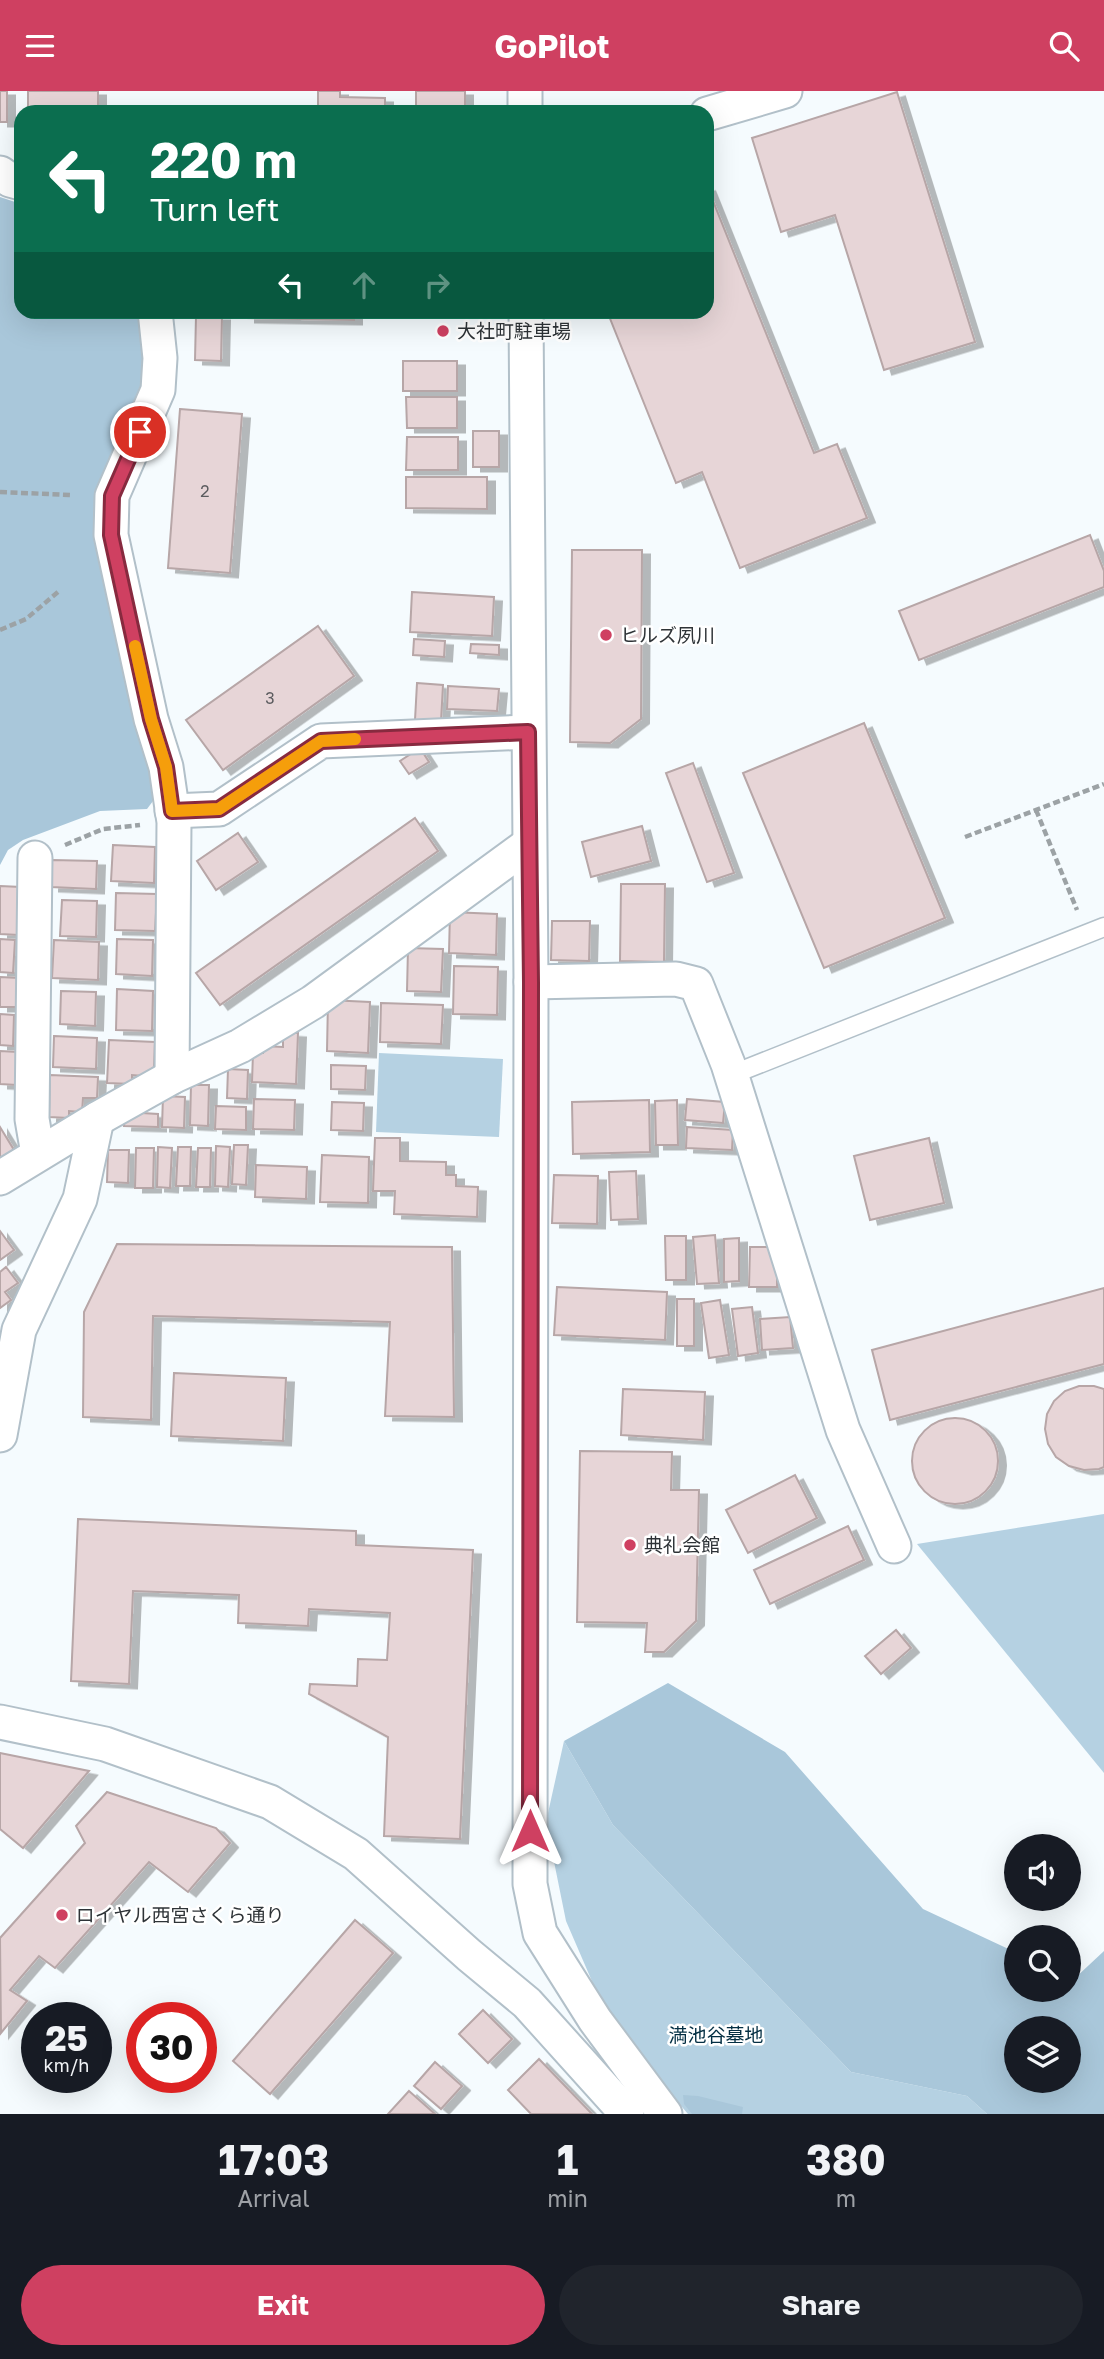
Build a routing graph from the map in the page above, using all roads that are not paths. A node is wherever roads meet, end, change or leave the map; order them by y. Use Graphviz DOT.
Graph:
graph roads {
  1 [pos="785,91"];
  2 [pos="714,112"];
  3 [pos="156,319"];
  4 [pos="526,319"];
  5 [pos="528,732"];
  6 [pos="173,817"];
  7 [pos="529,844"];
  8 [pos="36,858"];
  9 [pos="1104,927"];
  10 [pos="531,982"];
  11 [pos="731,1075"];
  12 [pos="173,1077"];
  13 [pos="97,1119"];
  14 [pos="38,1154"];
  15 [pos="0,1178"];
  16 [pos="0,1435"];
  17 [pos="894,1546"];
  18 [pos="0,1706"];
  19 [pos="13,1725"];
  20 [pos="627,2114"];
  21 [pos="665,2114"];
  1 -- 2 [label="street"];
  3 -- 6 [label="street"];
  4 -- 5 [label="street"];
  5 -- 6 [label="street"];
  5 -- 7 [label="street"];
  6 -- 12 [label="street"];
  7 -- 10 [label="street"];
  7 -- 12 [label="street"];
  8 -- 14 [label="street"];
  9 -- 11 [label="lane"];
  10 -- 11 [label="street"];
  10 -- 21 [label="street"];
  11 -- 17 [label="street"];
  12 -- 13 [label="street"];
  13 -- 14 [label="street"];
  13 -- 16 [label="street"];
  14 -- 15 [label="street"];
  18 -- 19 [label="street"];
  19 -- 20 [label="street"];
}
